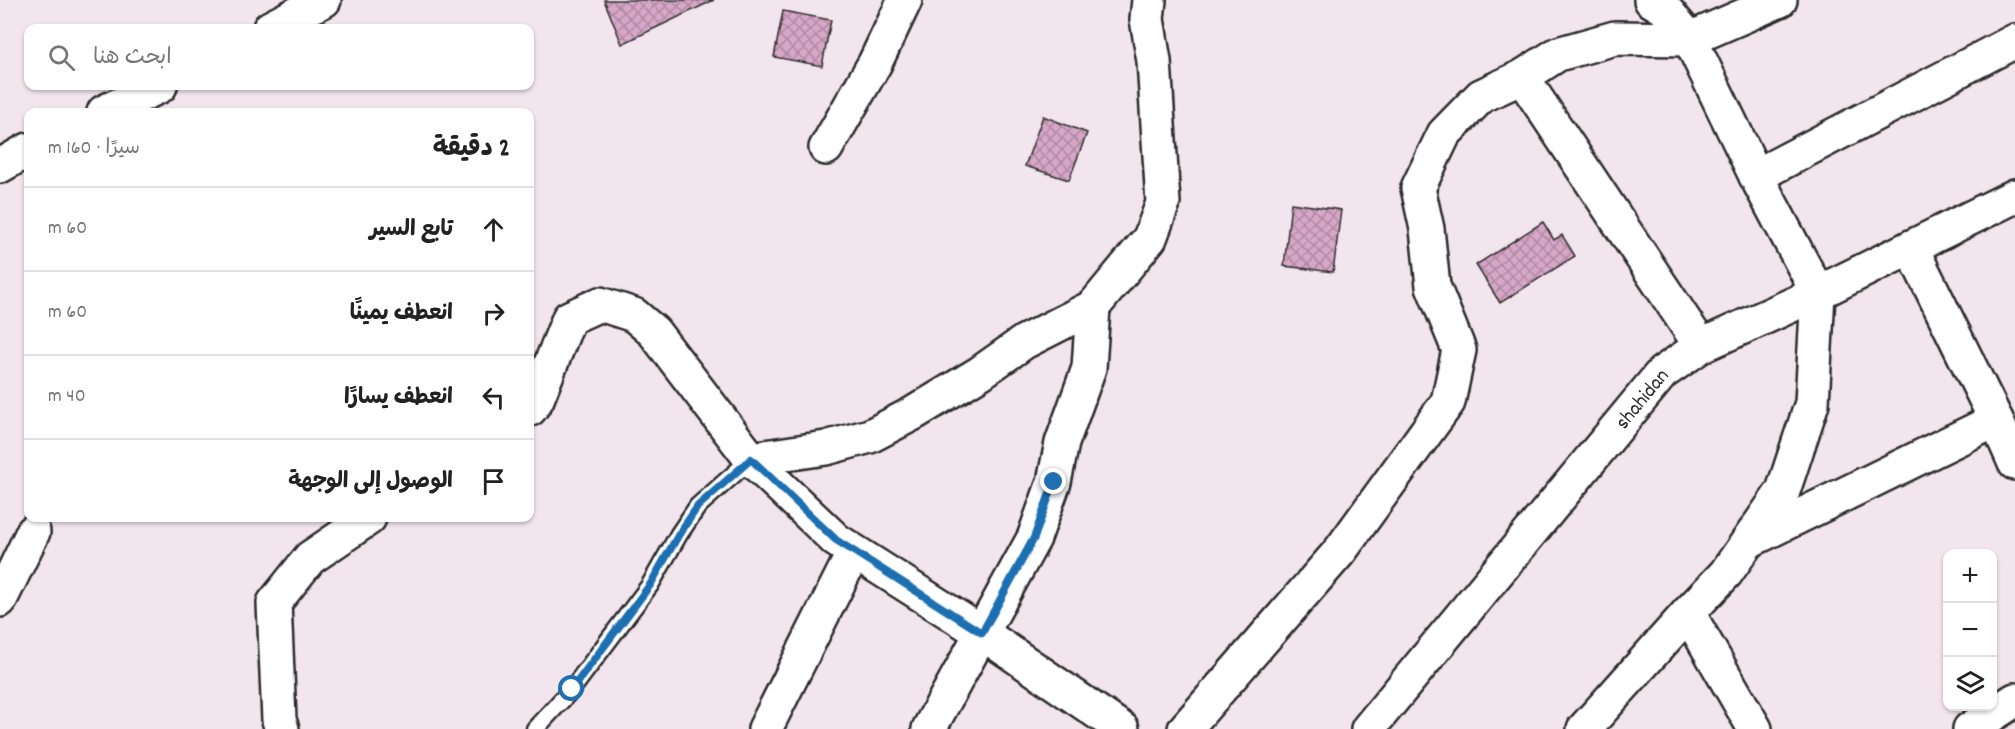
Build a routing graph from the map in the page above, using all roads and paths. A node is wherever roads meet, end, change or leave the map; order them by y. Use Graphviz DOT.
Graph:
graph roads {
  1 [pos="324,0"];
  2 [pos="905,0"];
  3 [pos="1149,0"];
  4 [pos="1651,0"];
  5 [pos="1780,0"];
  6 [pos="278,24"];
  7 [pos="1690,39"];
  8 [pos="2015,41"];
  9 [pos="1522,76"];
  10 [pos="151,90"];
  11 [pos="113,108"];
  12 [pos="826,148"];
  13 [pos="24,152"];
  14 [pos="0,166"];
  15 [pos="1756,176"];
  16 [pos="2015,196"];
  17 [pos="1911,247"];
  18 [pos="1818,293"];
  19 [pos="1093,307"];
  20 [pos="1701,346"];
  21 [pos="534,403"];
  22 [pos="1996,420"];
  23 [pos="751,459"];
  24 [pos="2015,464"];
  25 [pos="363,522"];
  26 [pos="33,532"];
  27 [pos="1749,540"];
  28 [pos="854,552"];
  29 [pos="0,600"];
  30 [pos="1688,613"];
  31 [pos="982,633"];
  32 [pos="2015,700"];
  33 [pos="282,729"];
  34 [pos="535,729"];
  35 [pos="765,729"];
  36 [pos="929,729"];
  37 [pos="1122,729"];
  38 [pos="1185,729"];
  39 [pos="1368,729"];
  40 [pos="1584,729"];
  41 [pos="1755,729"];
  42 [pos="1970,729"];
  1 -- 6 [label="street"];
  2 -- 12 [label="street"];
  3 -- 19 [label="street"];
  4 -- 7 [label="street"];
  5 -- 7 [label="street"];
  7 -- 9 [label="street"];
  7 -- 15 [label="street"];
  8 -- 15 [label="street"];
  9 -- 20 [label="street"];
  9 -- 38 [label="street"];
  10 -- 11 [label="street"];
  13 -- 14 [label="street"];
  15 -- 18 [label="street"];
  16 -- 17 [label="street, shahidan"];
  17 -- 18 [label="street, shahidan"];
  17 -- 22 [label="street"];
  18 -- 20 [label="street, shahidan"];
  18 -- 27 [label="street"];
  19 -- 23 [label="street"];
  19 -- 31 [label="street"];
  20 -- 39 [label="street, shahidan"];
  21 -- 23 [label="street"];
  22 -- 24 [label="street"];
  22 -- 27 [label="street"];
  23 -- 28 [label="street"];
  23 -- 34 [label="lane"];
  25 -- 33 [label="street"];
  26 -- 29 [label="street"];
  27 -- 30 [label="street"];
  28 -- 31 [label="street"];
  28 -- 35 [label="street"];
  30 -- 40 [label="street"];
  30 -- 41 [label="street"];
  31 -- 36 [label="street"];
  31 -- 37 [label="street"];
  32 -- 42 [label="street"];
}
